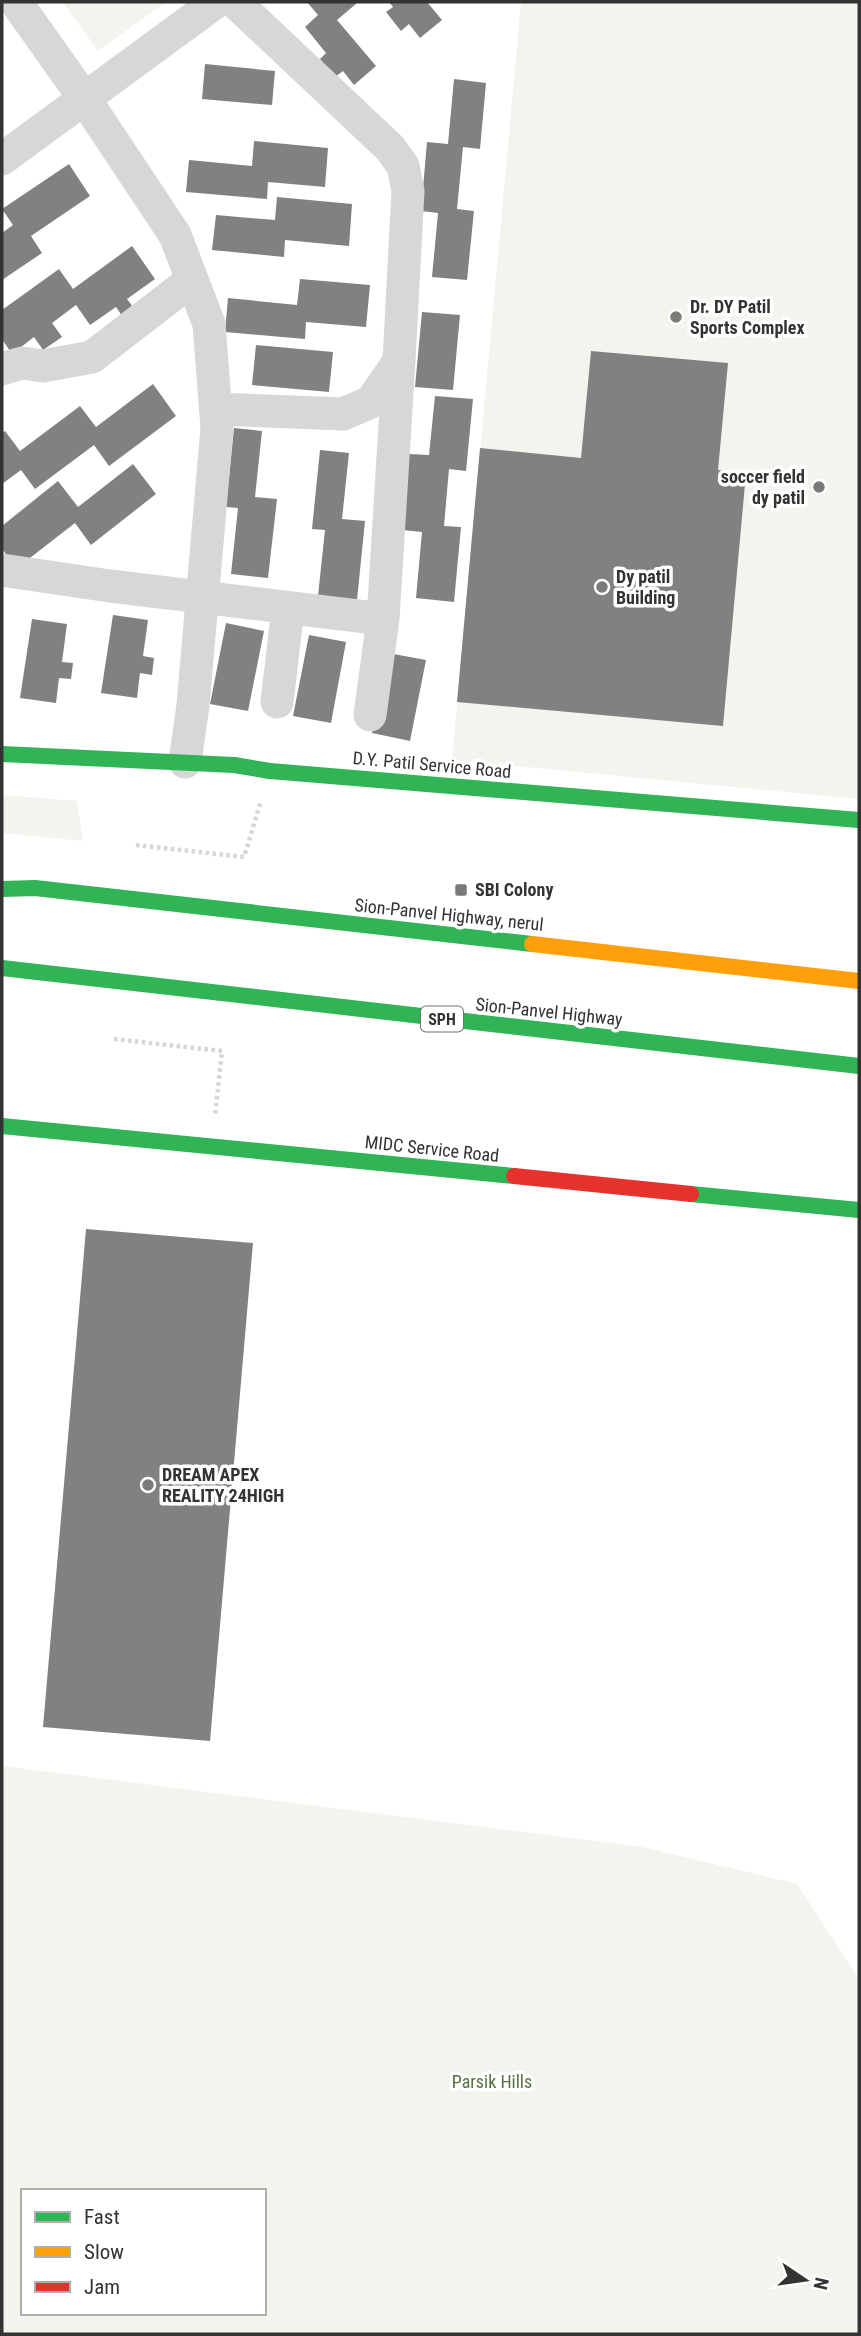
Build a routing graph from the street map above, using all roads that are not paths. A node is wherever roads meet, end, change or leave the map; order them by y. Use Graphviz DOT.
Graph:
graph roads {
  1 [pos="16,2"];
  2 [pos="216,2"];
  3 [pos="235,2"];
  4 [pos="84,98"];
  5 [pos="2,159"];
  6 [pos="192,281"];
  7 [pos="400,360"];
  8 [pos="2,369"];
  9 [pos="216,409"];
  10 [pos="2,570"];
  11 [pos="201,597"];
  12 [pos="289,608"];
  13 [pos="383,619"];
  14 [pos="277,702"];
  15 [pos="369,715"];
  16 [pos="2,754"];
  17 [pos="185,762"];
  18 [pos="859,820"];
  19 [pos="2,880"];
  20 [pos="35,888"];
  21 [pos="2,889"];
  22 [pos="2,968"];
  23 [pos="25,972"];
  24 [pos="2,974"];
  25 [pos="859,981"];
  26 [pos="859,1066"];
  27 [pos="2,1126"];
  28 [pos="859,1210"];
  1 -- 4 [label="street"];
  2 -- 4 [label="street"];
  3 -- 7 [label="street"];
  4 -- 5 [label="street"];
  4 -- 6 [label="street"];
  6 -- 8 [label="street"];
  6 -- 9 [label="street"];
  7 -- 9 [label="street"];
  7 -- 13 [label="street"];
  9 -- 11 [label="street"];
  10 -- 11 [label="street"];
  11 -- 12 [label="street"];
  11 -- 17 [label="street"];
  12 -- 13 [label="street"];
  12 -- 14 [label="street"];
  13 -- 15 [label="street"];
  16 -- 17 [label="main road, D.Y. Patil Service Road"];
  17 -- 18 [label="main road, D.Y. Patil Service Road"];
  19 -- 20 [label="main road"];
  20 -- 21 [label="main road"];
  20 -- 25 [label="main road, Sion-Panvel Highway, nerul"];
  22 -- 23 [label="main road, SPH"];
  23 -- 24 [label="main road"];
  23 -- 26 [label="main road, Sion-Panvel Highway / SPH"];
  27 -- 28 [label="main road, MIDC Service Road"];
}
